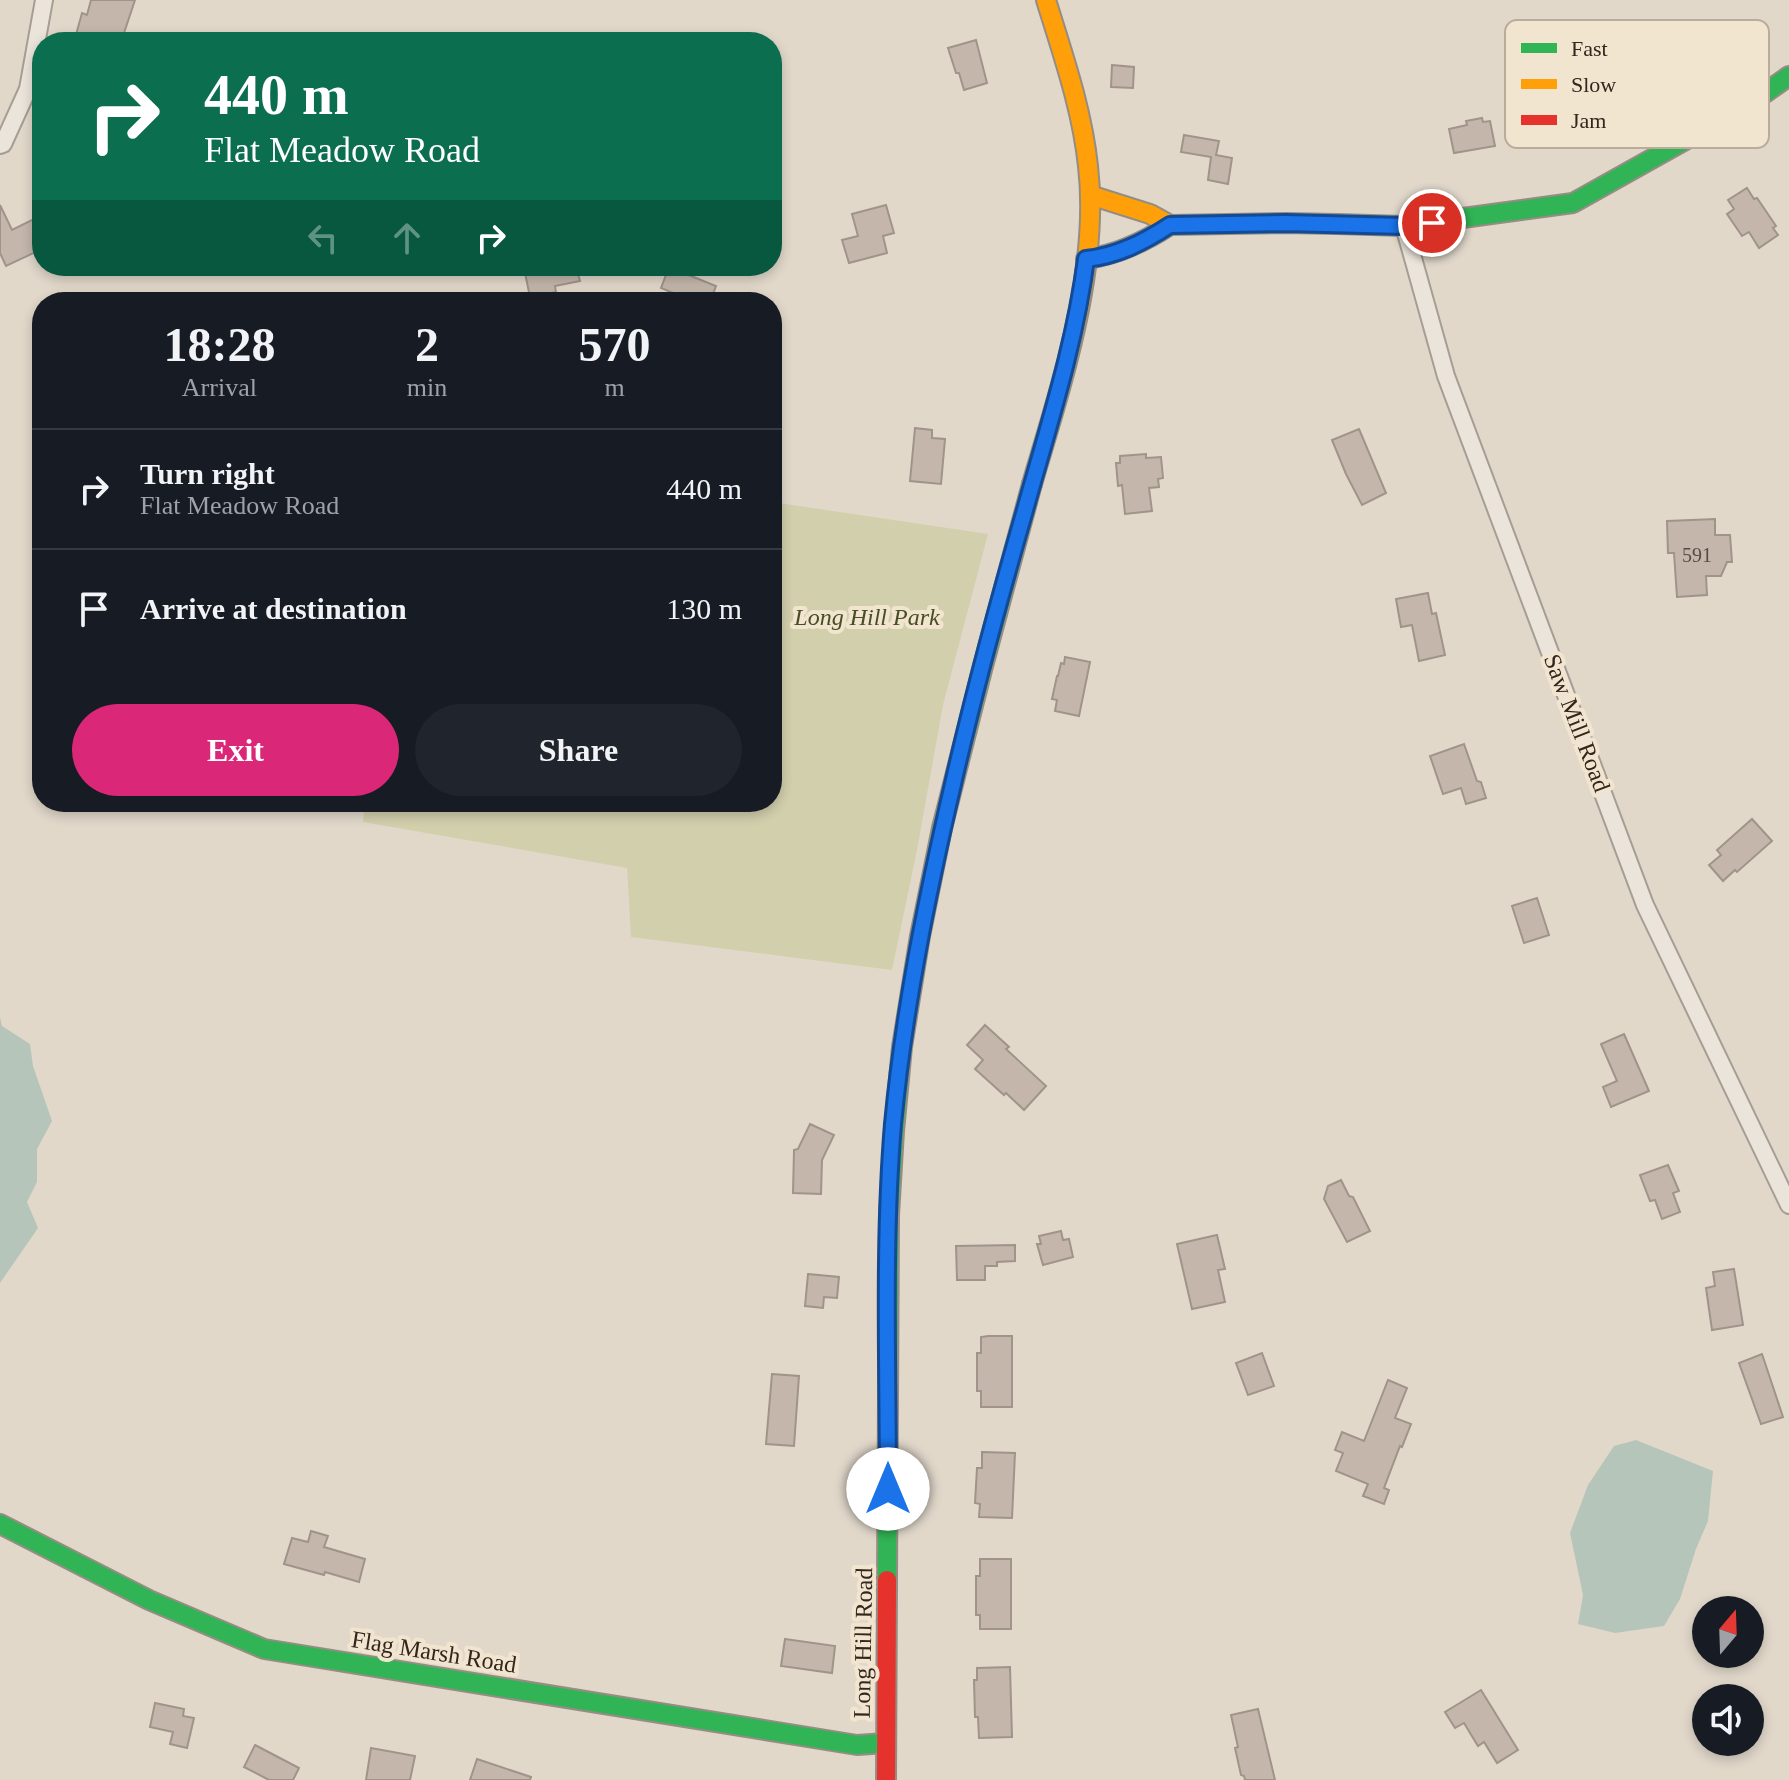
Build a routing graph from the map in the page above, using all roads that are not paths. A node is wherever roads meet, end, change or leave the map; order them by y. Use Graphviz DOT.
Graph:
graph roads {
  1 [pos="44,0"];
  2 [pos="1046,0"];
  3 [pos="38,32"];
  4 [pos="32,67"];
  5 [pos="1789,76"];
  6 [pos="1769,90"];
  7 [pos="0,145"];
  8 [pos="1671,148"];
  9 [pos="1090,195"];
  10 [pos="1170,225"];
  11 [pos="1404,226"];
  12 [pos="1086,259"];
  13 [pos="1789,1205"];
  14 [pos="0,1524"];
  15 [pos="886,1743"];
  16 [pos="886,1780"];
  1 -- 3 [label="street"];
  2 -- 9 [label="street, Long Hill Road"];
  4 -- 7 [label="street"];
  5 -- 6 [label="street"];
  8 -- 11 [label="street"];
  9 -- 10 [label="street"];
  9 -- 12 [label="street, Long Hill Road"];
  10 -- 11 [label="street"];
  10 -- 12 [label="street"];
  11 -- 13 [label="street, Saw Mill Road"];
  12 -- 15 [label="street, Long Hill Road"];
  14 -- 15 [label="street, Flag Marsh Road"];
  15 -- 16 [label="street, Long Hill Road"];
}
